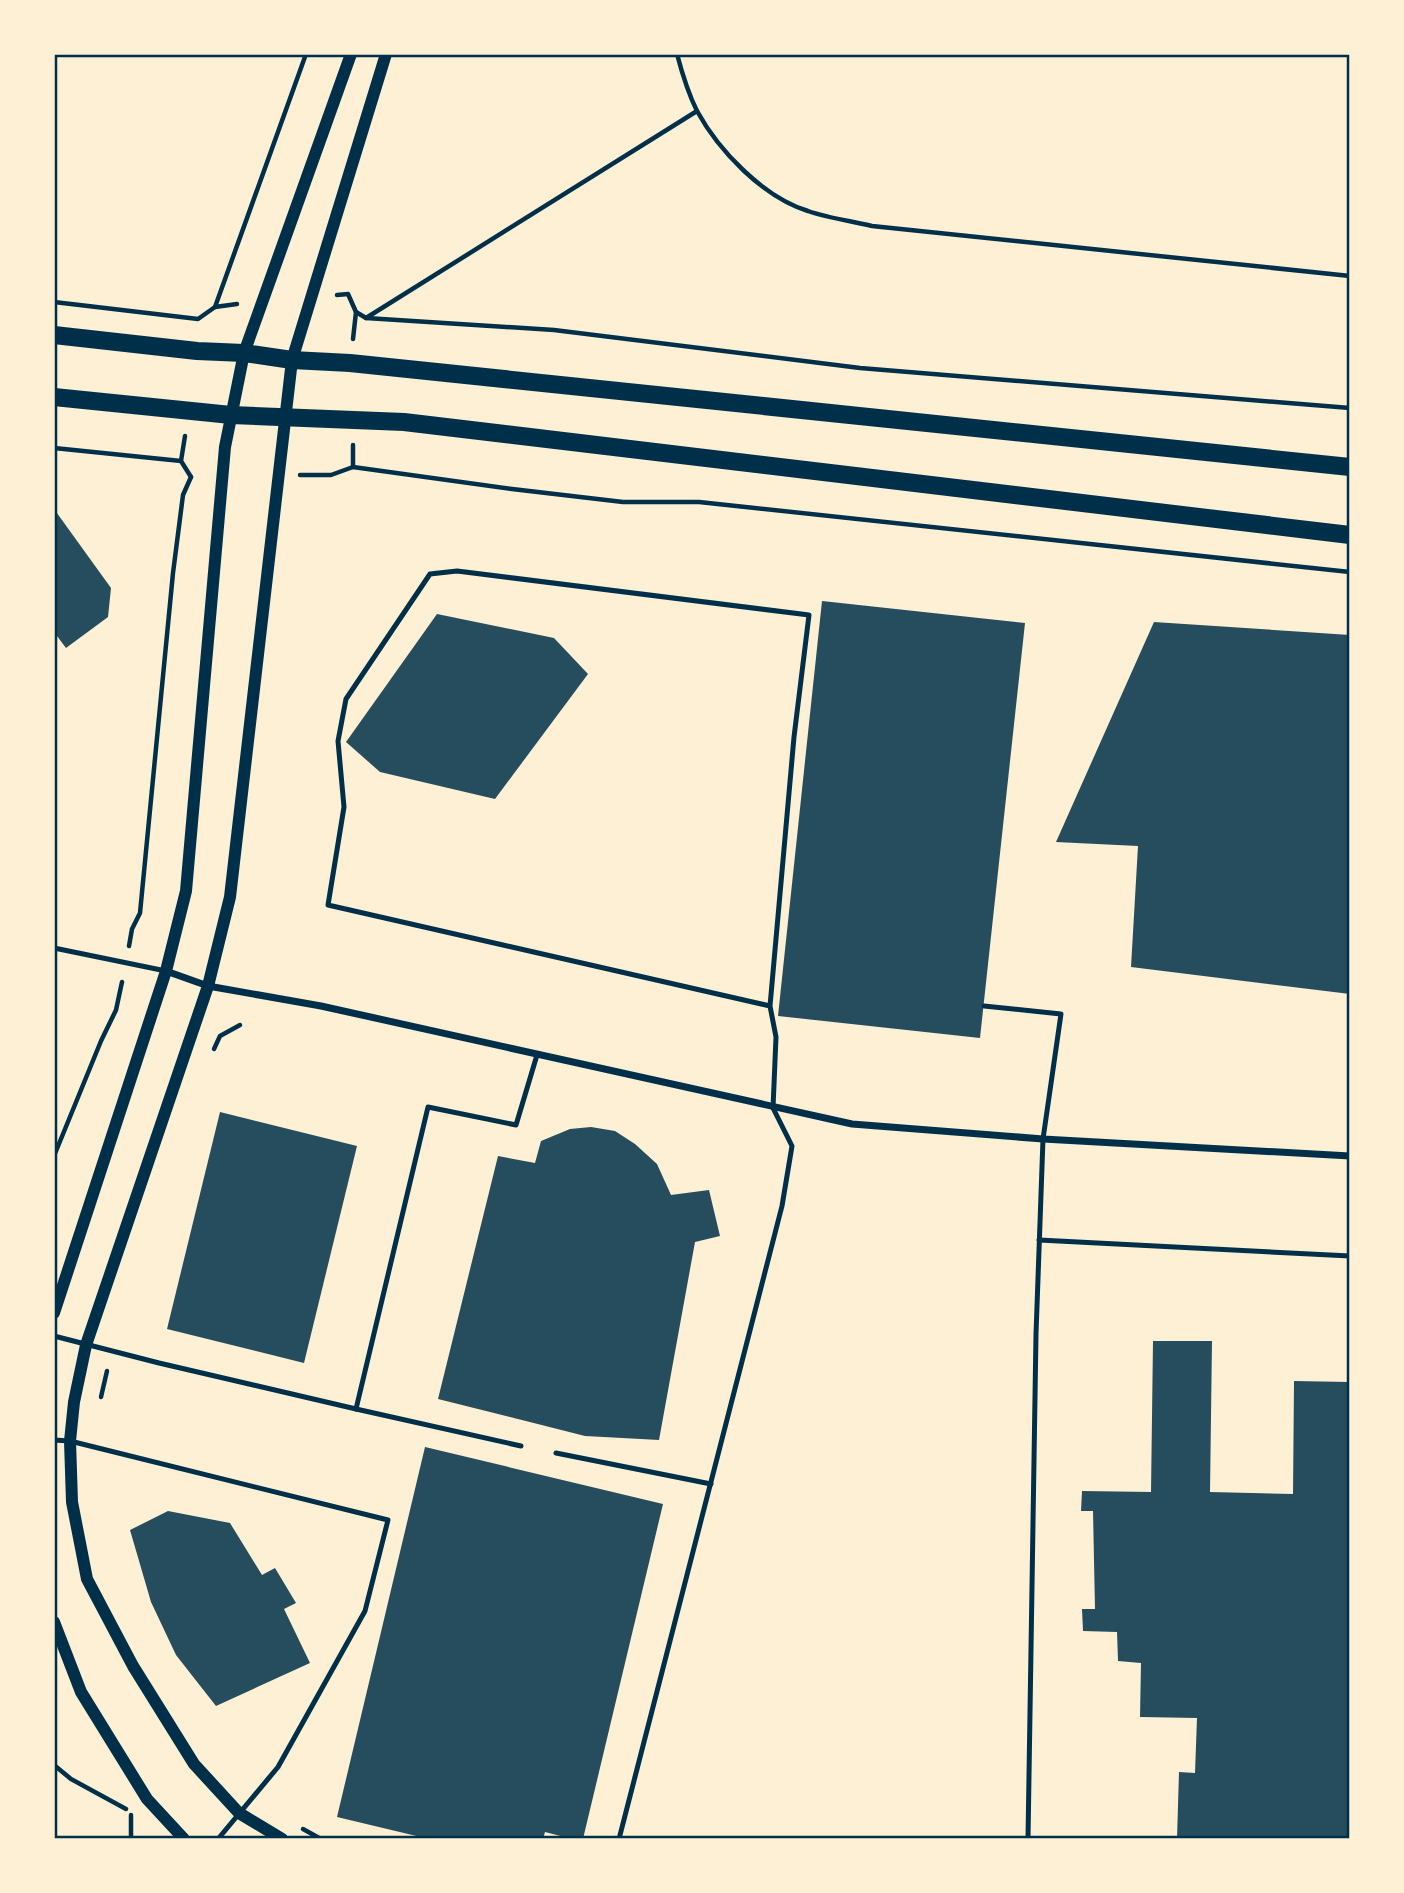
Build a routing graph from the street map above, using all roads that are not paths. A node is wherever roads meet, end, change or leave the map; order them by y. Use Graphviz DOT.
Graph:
graph roads {
  1 [pos="351,54"];
  2 [pos="386,54"];
  3 [pos="54,335"];
  4 [pos="244,353"];
  5 [pos="292,360"];
  6 [pos="54,397"];
  7 [pos="231,415"];
  8 [pos="286,416"];
  9 [pos="1350,467"];
  10 [pos="1350,535"];
  11 [pos="54,948"];
  12 [pos="166,971"];
  13 [pos="208,986"];
  14 [pos="770,1006"];
  15 [pos="984,1006"];
  16 [pos="537,1055"];
  17 [pos="774,1108"];
  18 [pos="1043,1139"];
  19 [pos="1350,1156"];
  20 [pos="1039,1240"];
  21 [pos="1350,1256"];
  22 [pos="54,1313"];
  23 [pos="54,1336"];
  24 [pos="86,1345"];
  25 [pos="356,1409"];
  26 [pos="54,1440"];
  27 [pos="70,1441"];
  28 [pos="521,1446"];
  29 [pos="555,1453"];
  30 [pos="711,1484"];
  31 [pos="54,1622"];
  32 [pos="239,1813"];
  33 [pos="184,1839"];
  34 [pos="218,1839"];
  35 [pos="282,1839"];
  36 [pos="619,1839"];
  37 [pos="1028,1839"];
  1 -- 4 [label="street"];
  2 -- 5 [label="street"];
  3 -- 4 [label="main road"];
  4 -- 5 [label="main road"];
  4 -- 7 [label="street"];
  5 -- 8 [label="street"];
  5 -- 9 [label="main road"];
  6 -- 7 [label="main road"];
  7 -- 8 [label="main road"];
  7 -- 12 [label="street"];
  8 -- 10 [label="main road"];
  8 -- 13 [label="street"];
  11 -- 12 [label="lane"];
  12 -- 13 [label="street"];
  12 -- 22 [label="street"];
  13 -- 16 [label="street"];
  13 -- 24 [label="street"];
  14 -- 14 [label="lane"];
  14 -- 17 [label="lane"];
  15 -- 18 [label="lane"];
  16 -- 17 [label="street"];
  16 -- 25 [label="lane"];
  17 -- 18 [label="street"];
  17 -- 30 [label="lane"];
  18 -- 19 [label="street"];
  18 -- 20 [label="lane"];
  20 -- 21 [label="lane"];
  20 -- 37 [label="lane"];
  23 -- 24 [label="lane"];
  24 -- 25 [label="lane"];
  24 -- 27 [label="street"];
  25 -- 28 [label="lane"];
  26 -- 27 [label="lane"];
  27 -- 32 [label="street"];
  27 -- 32 [label="lane"];
  29 -- 30 [label="lane"];
  30 -- 36 [label="lane"];
  31 -- 33 [label="street"];
  32 -- 34 [label="lane"];
  32 -- 35 [label="street"];
}
